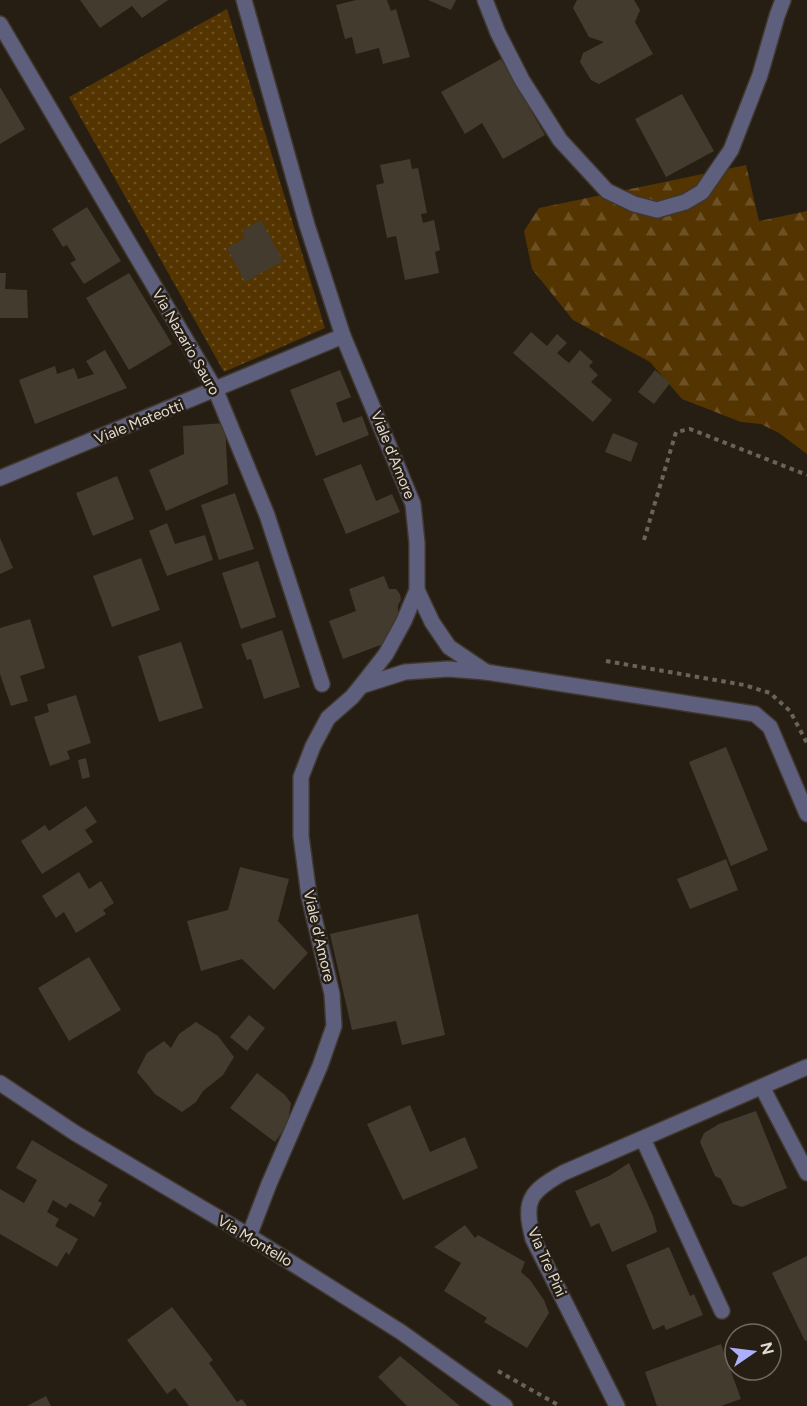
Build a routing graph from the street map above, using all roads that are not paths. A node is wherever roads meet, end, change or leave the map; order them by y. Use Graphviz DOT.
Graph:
graph roads {
  1 [pos="244,0"];
  2 [pos="485,0"];
  3 [pos="783,0"];
  4 [pos="0,24"];
  5 [pos="344,336"];
  6 [pos="216,391"];
  7 [pos="0,478"];
  8 [pos="417,590"];
  9 [pos="486,672"];
  10 [pos="322,684"];
  11 [pos="361,686"];
  12 [pos="807,814"];
  13 [pos="807,1067"];
  14 [pos="0,1083"];
  15 [pos="762,1087"];
  16 [pos="643,1139"];
  17 [pos="807,1173"];
  18 [pos="249,1236"];
  19 [pos="722,1311"];
  20 [pos="505,1406"];
  21 [pos="617,1406"];
  1 -- 5 [label="street, Viale d'Amore"];
  2 -- 3 [label="street"];
  4 -- 6 [label="street, Via Nazario Sauro"];
  5 -- 6 [label="street, Viale Mateotti"];
  5 -- 8 [label="street, Viale d'Amore"];
  6 -- 7 [label="street, Viale Mateotti"];
  6 -- 10 [label="street, Via Nazario Sauro"];
  8 -- 9 [label="street"];
  8 -- 11 [label="street, Viale d'Amore"];
  9 -- 11 [label="street"];
  9 -- 12 [label="street"];
  11 -- 18 [label="street, Viale d'Amore"];
  13 -- 15 [label="street, Via Tre Pini"];
  14 -- 18 [label="street, Via Montello"];
  15 -- 16 [label="street, Via Tre Pini"];
  15 -- 17 [label="street"];
  16 -- 19 [label="street"];
  16 -- 21 [label="street, Via Tre Pini"];
  18 -- 20 [label="street, Via Montello"];
}
